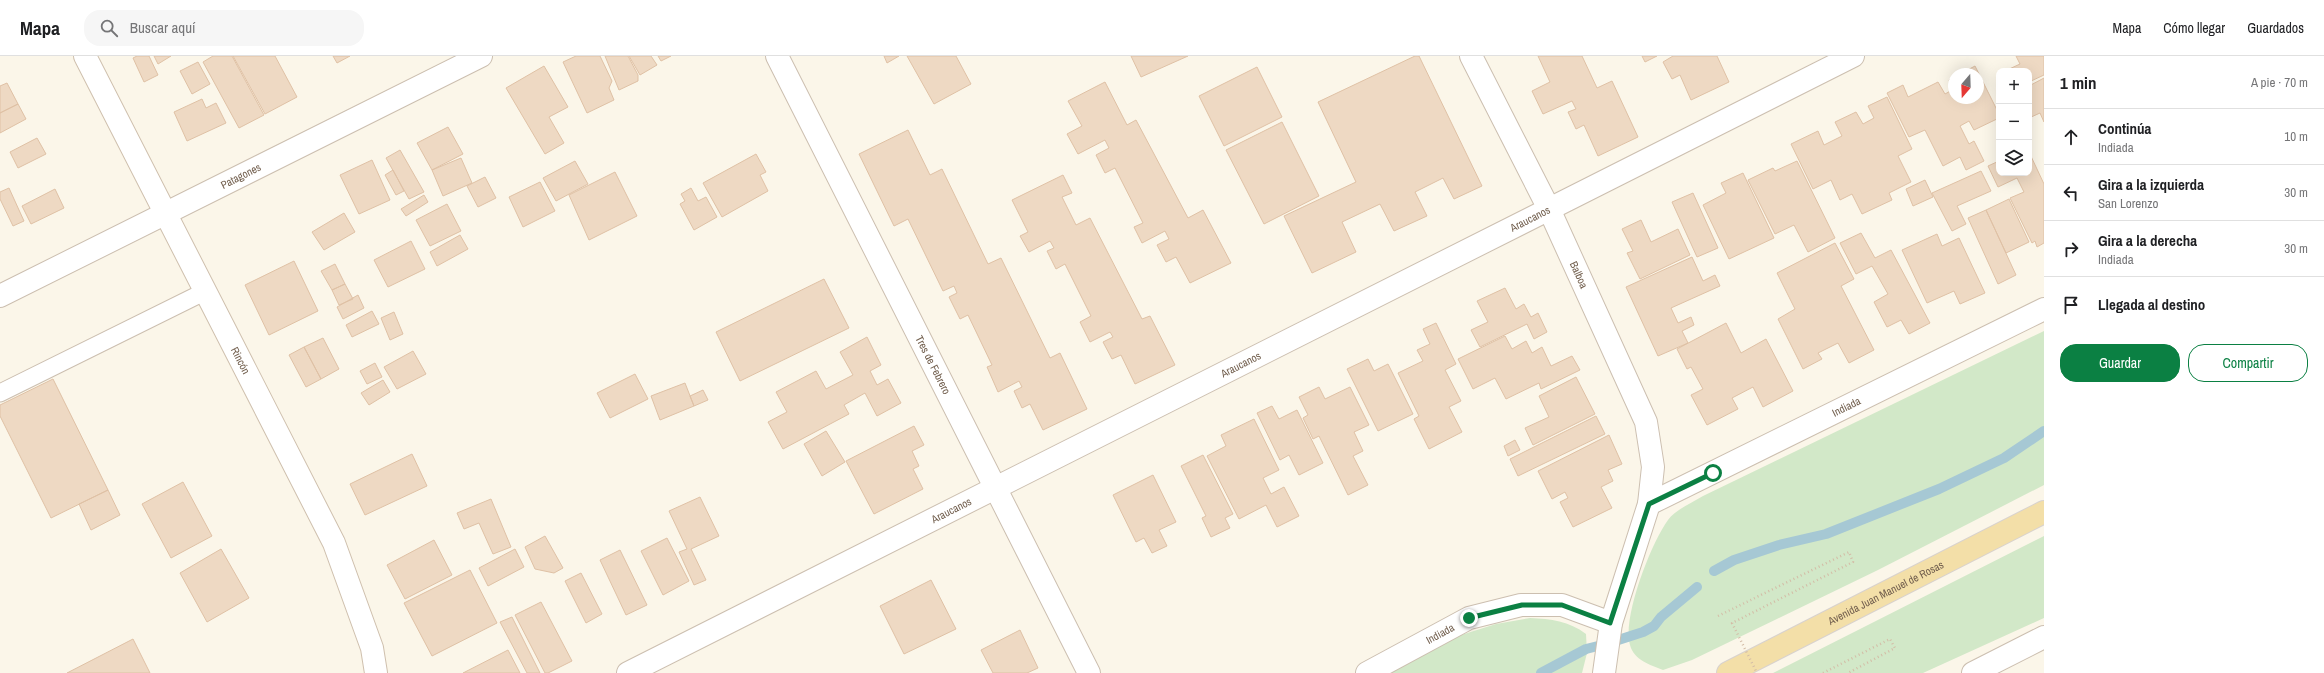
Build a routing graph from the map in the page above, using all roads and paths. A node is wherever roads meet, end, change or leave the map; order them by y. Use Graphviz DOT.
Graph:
graph roads {
  1 [pos="85,56"];
  2 [pos="481,56"];
  3 [pos="777,56"];
  4 [pos="1472,56"];
  5 [pos="1853,56"];
  6 [pos="1549,209"];
  7 [pos="164,214"];
  8 [pos="204,292"];
  9 [pos="0,296"];
  10 [pos="2044,310"];
  11 [pos="0,393"];
  12 [pos="995,487"];
  13 [pos="1649,504"];
  14 [pos="2044,512"];
  15 [pos="1718,616"];
  16 [pos="1610,623"];
  17 [pos="2044,637"];
  18 [pos="1997,667"];
  19 [pos="376,673"];
  20 [pos="628,673"];
  21 [pos="1089,673"];
  22 [pos="1367,673"];
  23 [pos="1604,673"];
  24 [pos="1728,673"];
  25 [pos="1757,673"];
  26 [pos="1823,673"];
  27 [pos="1848,673"];
  28 [pos="1973,673"];
  1 -- 7 [label="street, Rincón"];
  2 -- 7 [label="street, Patagones"];
  3 -- 12 [label="street, Tres de Febrero"];
  4 -- 6 [label="street, Balboa"];
  5 -- 6 [label="street, Araucanos"];
  6 -- 12 [label="street, Araucanos"];
  6 -- 13 [label="street, Balboa"];
  7 -- 8 [label="street, Rincón"];
  7 -- 9 [label="street, Patagones"];
  8 -- 11 [label="lane"];
  8 -- 19 [label="street, Rincón"];
  10 -- 13 [label="street, Indiada"];
  12 -- 20 [label="street, Araucanos"];
  12 -- 21 [label="street, Tres de Febrero"];
  13 -- 16 [label="street, Balboa"];
  14 -- 24 [label="main road, Avenida Juan Manuel de Rosas"];
  15 -- 25 [label="path, bridge"];
  16 -- 22 [label="street, Indiada"];
  16 -- 23 [label="street, Balboa"];
  17 -- 18 [label="street"];
  18 -- 28 [label="street"];
  26 -- 27 [label="path"];
}
